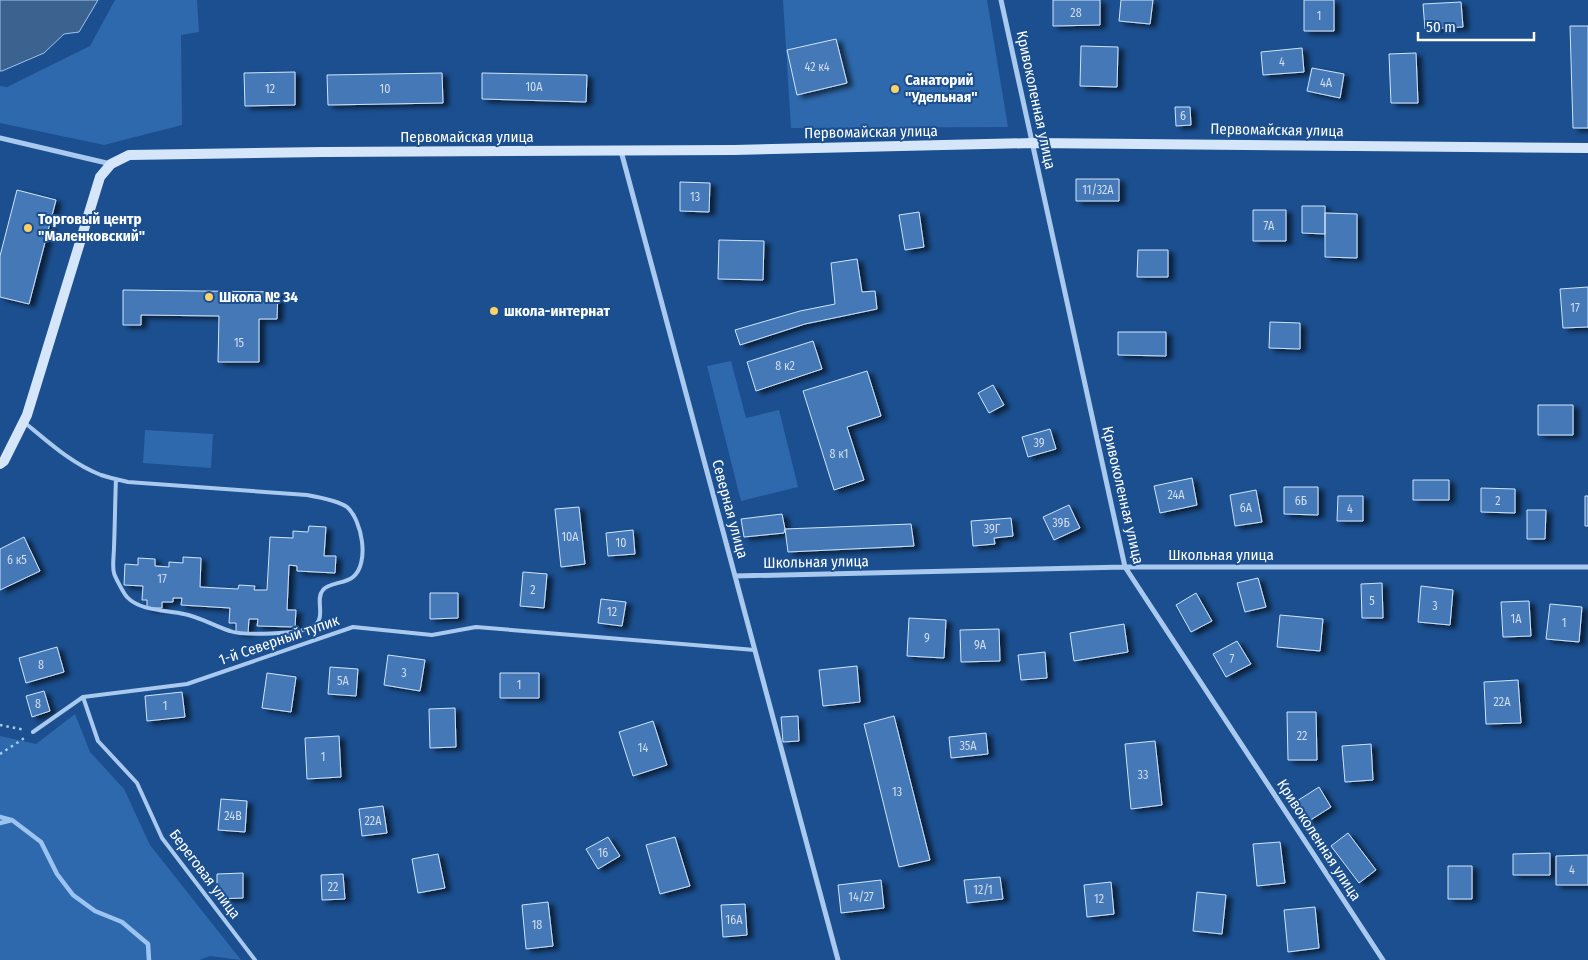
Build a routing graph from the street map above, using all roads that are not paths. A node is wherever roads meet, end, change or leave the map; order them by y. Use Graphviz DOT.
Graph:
graph roads {
  1 [pos="1001,0"];
  2 [pos="0,138"];
  3 [pos="1033,143"];
  4 [pos="1588,148"];
  5 [pos="621,151"];
  6 [pos="112,164"];
  7 [pos="24,422"];
  8 [pos="0,464"];
  9 [pos="116,479"];
  10 [pos="1588,566"];
  11 [pos="1125,567"];
  12 [pos="735,576"];
  13 [pos="755,650"];
  14 [pos="83,697"];
  15 [pos="33,732"];
  16 [pos="255,960"];
  17 [pos="838,960"];
  18 [pos="1383,960"];
  1 -- 3 [label="street, Кривоколенная улица"];
  2 -- 6 [label="street"];
  3 -- 4 [label="main road, Первомайская улица"];
  3 -- 5 [label="main road, Первомайская улица"];
  3 -- 11 [label="street, Кривоколенная улица"];
  5 -- 6 [label="main road, Первомайская улица"];
  5 -- 12 [label="street, Северная улица"];
  6 -- 7 [label="main road"];
  7 -- 8 [label="main road"];
  7 -- 9 [label="lane"];
  9 -- 9 [label="lane"];
  10 -- 11 [label="street, Школьная улица"];
  11 -- 12 [label="street, Школьная улица"];
  11 -- 18 [label="street, Кривоколенная улица"];
  12 -- 13 [label="street, Северная улица"];
  13 -- 14 [label="lane, 1-й Северный тупик"];
  13 -- 17 [label="street, Северная улица"];
  14 -- 15 [label="lane, 1-й Северный тупик"];
  14 -- 16 [label="lane, Береговая улица"];
}
